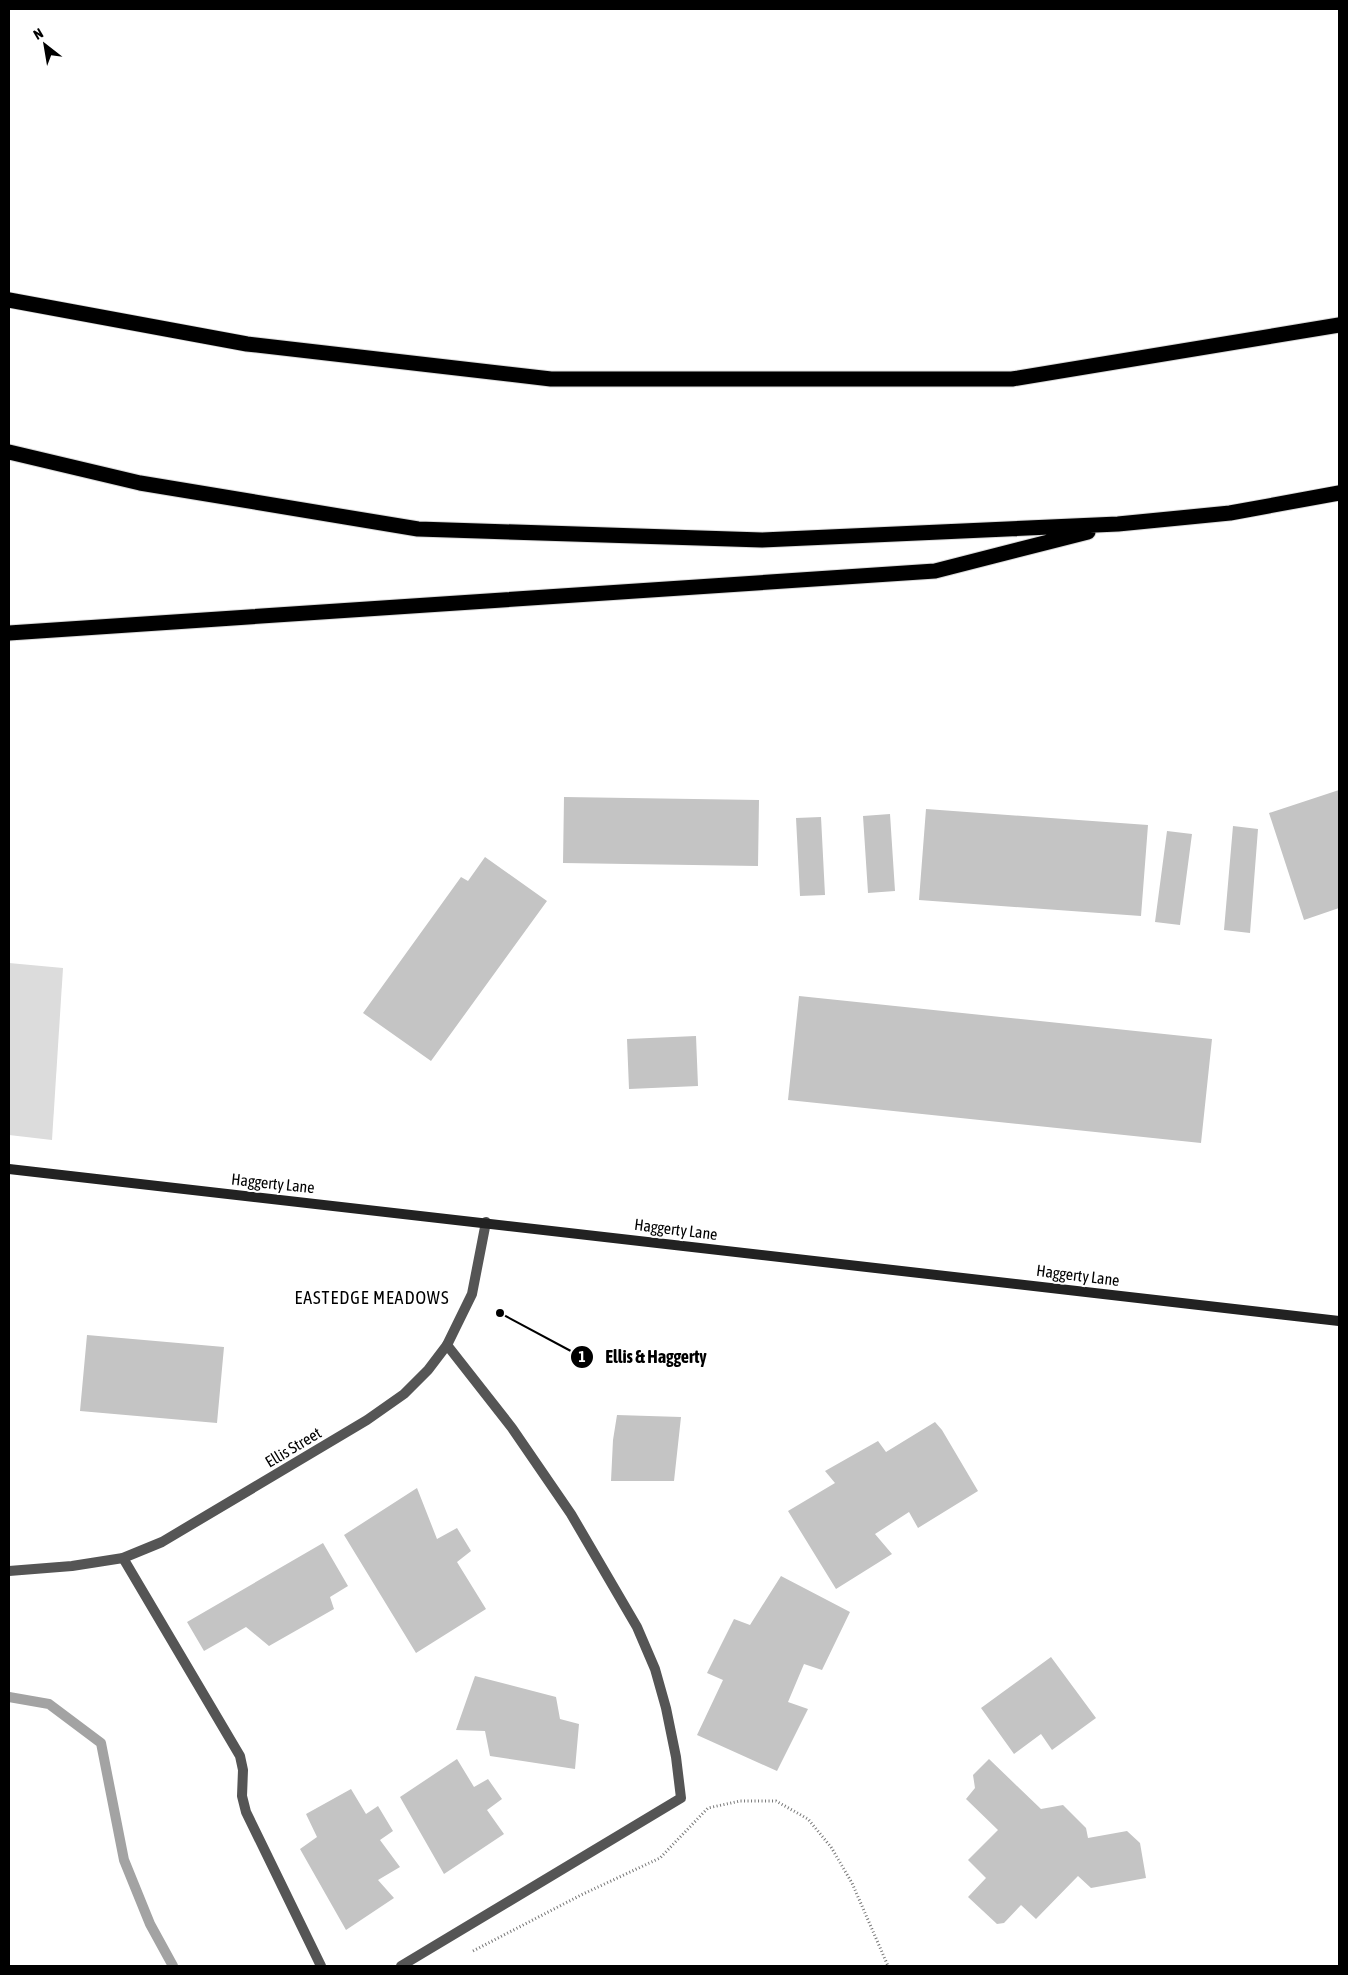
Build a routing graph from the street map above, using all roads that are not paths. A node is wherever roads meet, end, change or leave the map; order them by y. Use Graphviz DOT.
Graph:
graph roads {
  1 [pos="9,300"];
  2 [pos="1339,325"];
  3 [pos="9,452"];
  4 [pos="1339,493"];
  5 [pos="1118,524"];
  6 [pos="9,633"];
  7 [pos="9,1169"];
  8 [pos="486,1222"];
  9 [pos="1339,1321"];
  10 [pos="447,1345"];
  11 [pos="123,1558"];
  12 [pos="9,1571"];
  13 [pos="322,1966"];
  14 [pos="401,1966"];
  1 -- 2 [label="highway"];
  3 -- 5 [label="highway"];
  4 -- 5 [label="highway"];
  5 -- 6 [label="highway"];
  7 -- 8 [label="street, Haggerty Lane"];
  8 -- 9 [label="street, Haggerty Lane"];
  8 -- 10 [label="street, Ellis Street"];
  10 -- 11 [label="street, Ellis Street"];
  10 -- 14 [label="street"];
  11 -- 12 [label="street, Ellis Street"];
  11 -- 13 [label="street"];
}
